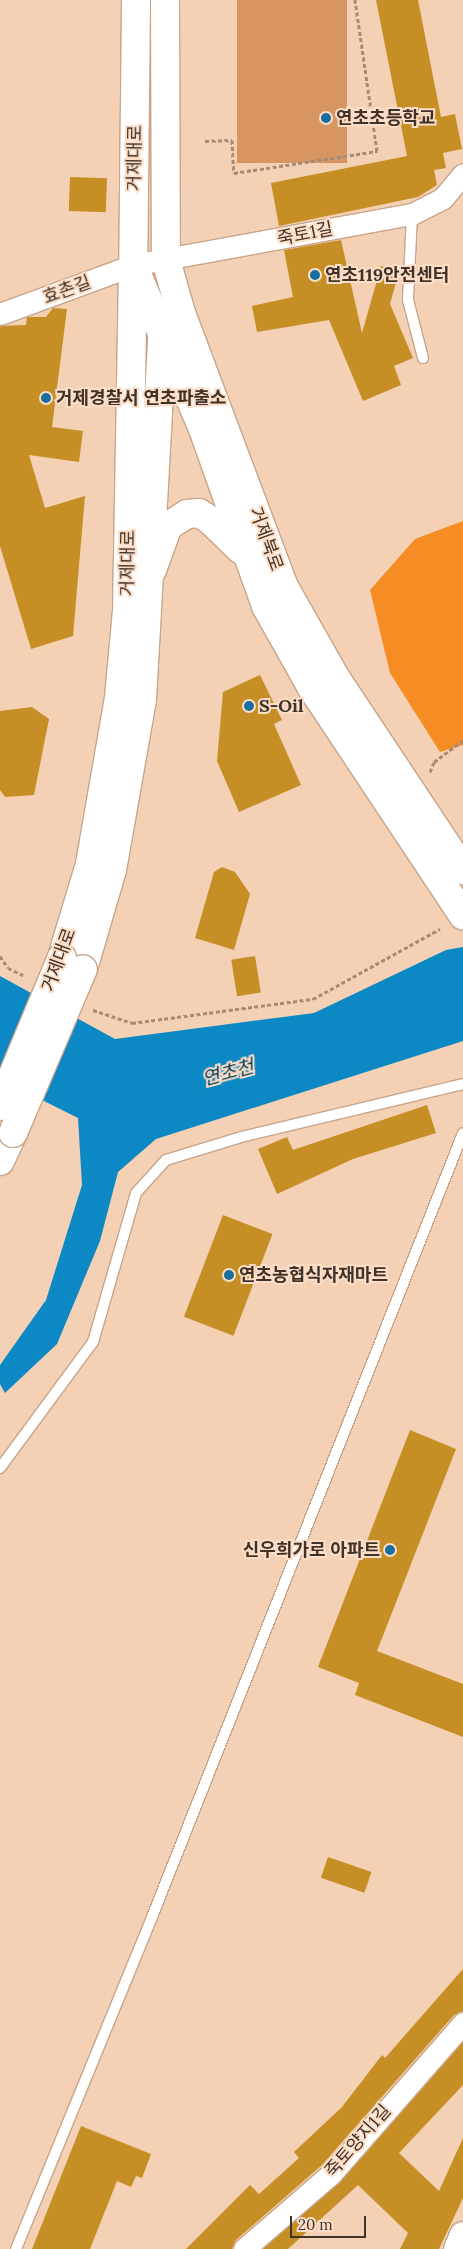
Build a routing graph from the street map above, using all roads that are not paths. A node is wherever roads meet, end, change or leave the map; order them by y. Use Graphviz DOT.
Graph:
graph roads {
  1 [pos="136,0"];
  2 [pos="165,0"];
  3 [pos="163,170"];
  4 [pos="463,174"];
  5 [pos="412,214"];
  6 [pos="166,260"];
  7 [pos="133,266"];
  8 [pos="0,314"];
  9 [pos="163,331"];
  10 [pos="424,358"];
  11 [pos="249,562"];
  12 [pos="152,570"];
  13 [pos="463,870"];
  14 [pos="455,916"];
  15 [pos="72,963"];
  16 [pos="463,1084"];
  17 [pos="0,1106"];
  18 [pos="463,1133"];
  19 [pos="0,1161"];
  20 [pos="0,1468"];
  21 [pos="463,2023"];
  22 [pos="463,2235"];
  23 [pos="16,2249"];
  24 [pos="244,2249"];
  25 [pos="456,2249"];
  1 -- 7 [label="main road, 거제대로"];
  2 -- 3 [label="main road, 거제대로"];
  3 -- 6 [label="main road, 거제북로"];
  4 -- 5 [label="street, 죽토1길"];
  5 -- 6 [label="street, 죽토1길"];
  5 -- 10 [label="lane"];
  6 -- 7 [label="street, 죽토1길"];
  6 -- 9 [label="main road, 거제대로"];
  6 -- 13 [label="main road, 거제북로"];
  7 -- 8 [label="street, 효촌길"];
  7 -- 9 [label="main road, 거제북로"];
  7 -- 15 [label="main road, 거제대로"];
  9 -- 11 [label="main road, 거제북로"];
  9 -- 12 [label="main road, 거제대로"];
  11 -- 12 [label="main road"];
  11 -- 14 [label="main road, 거제북로"];
  12 -- 15 [label="main road, 거제대로"];
  15 -- 17 [label="main road, 거제대로, bridge"];
  15 -- 19 [label="main road, 거제대로, bridge"];
  16 -- 20 [label="lane"];
  18 -- 23 [label="lane"];
  21 -- 24 [label="street, 죽토양지1길"];
  22 -- 25 [label="street"];
}
